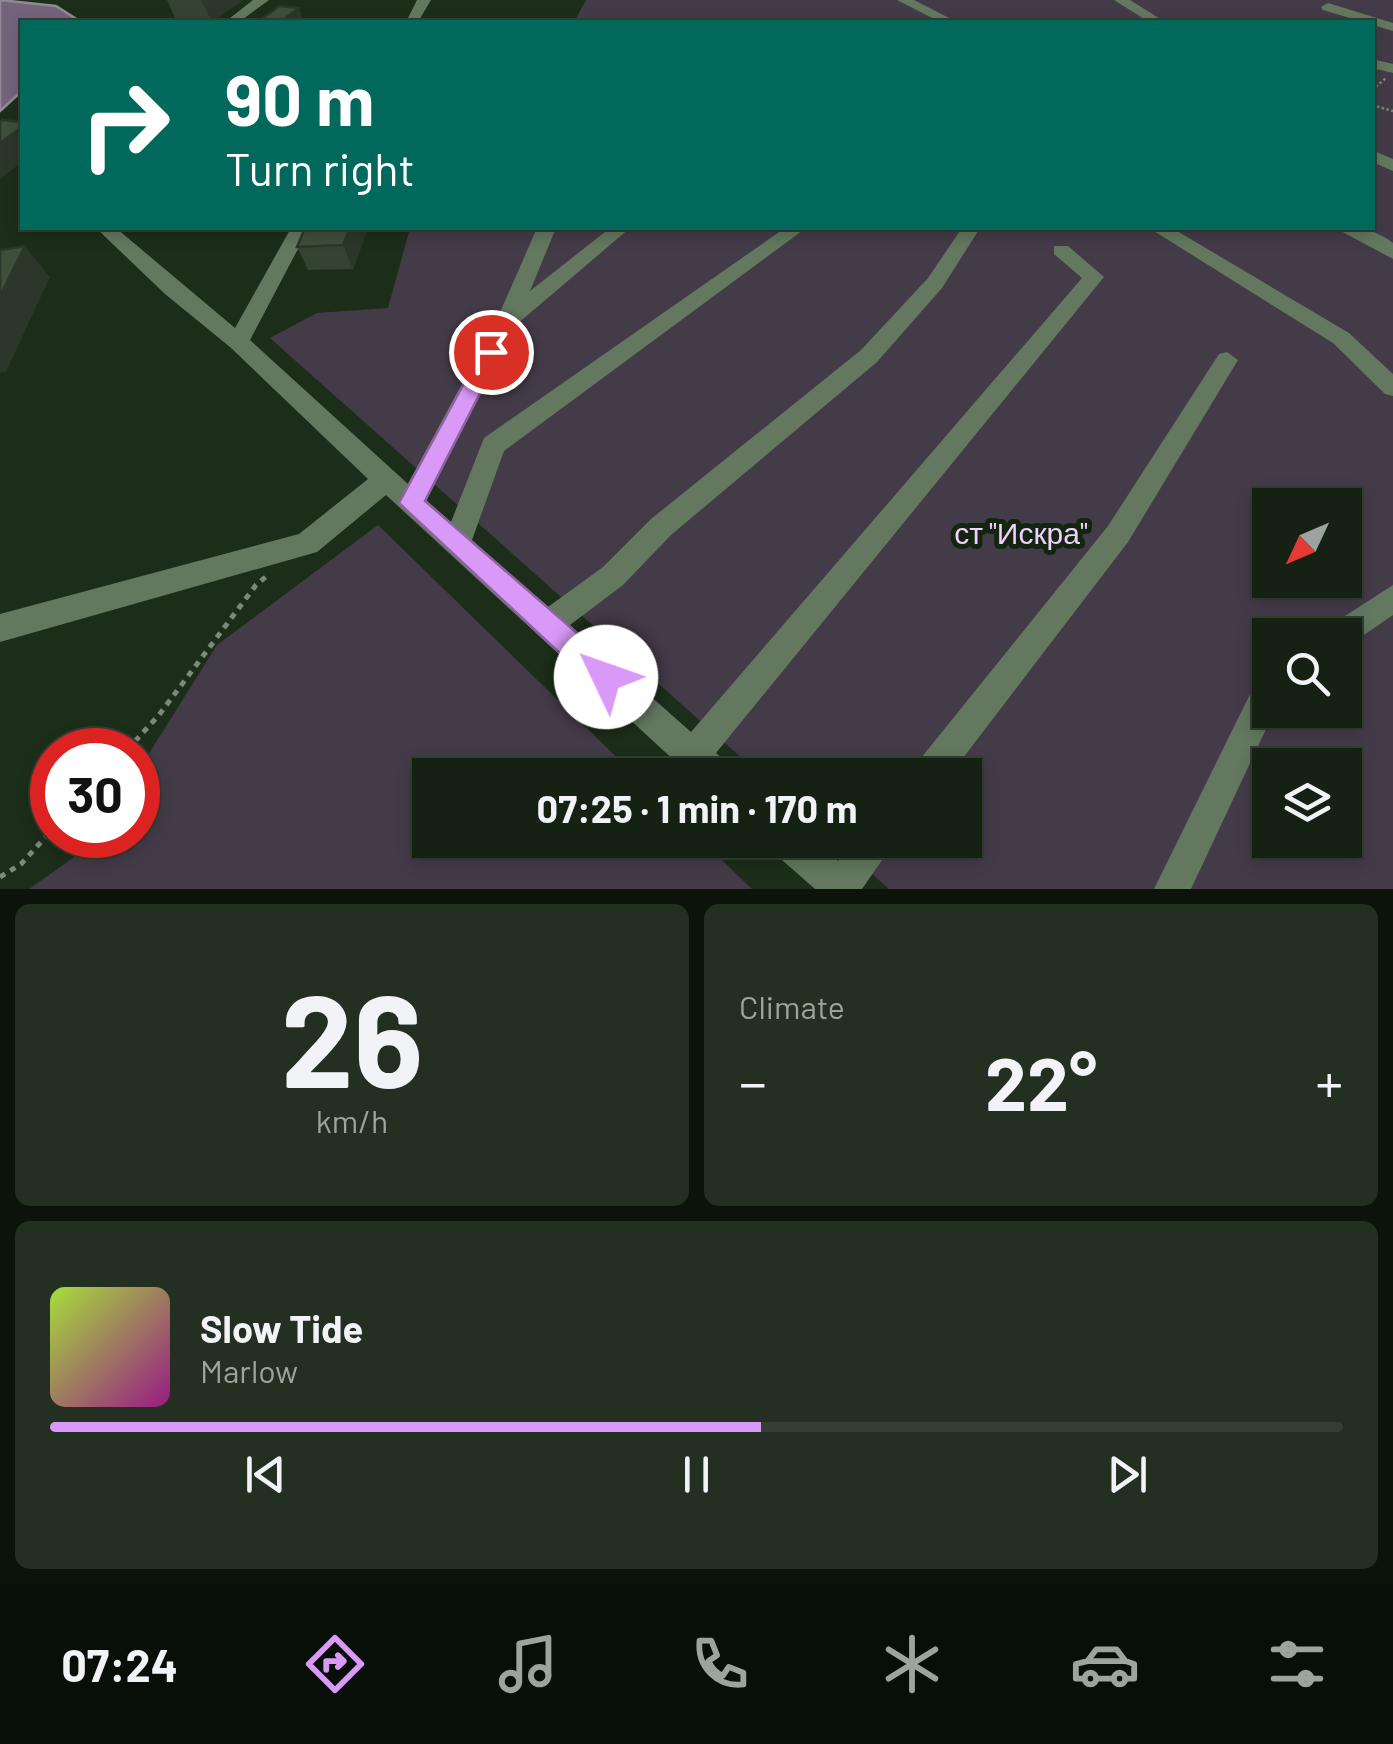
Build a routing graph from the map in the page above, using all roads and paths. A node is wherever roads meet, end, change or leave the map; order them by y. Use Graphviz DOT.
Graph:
graph roads {
  1 [pos="262,0"];
  2 [pos="1120,0"];
  3 [pos="909,1"];
  4 [pos="1328,7"];
  5 [pos="235,20"];
  6 [pos="946,20"];
  7 [pos="1155,20"];
  8 [pos="1372,20"];
  9 [pos="107,230"];
  10 [pos="299,230"];
  11 [pos="545,230"];
  12 [pos="619,230"];
  13 [pos="794,230"];
  14 [pos="970,230"];
  15 [pos="1162,230"];
  16 [pos="1350,230"];
  17 [pos="1061,250"];
  18 [pos="1393,253"];
  19 [pos="507,321"];
  20 [pos="238,342"];
  21 [pos="1227,360"];
  22 [pos="1393,388"];
  23 [pos="386,480"];
  24 [pos="412,503"];
  25 [pos="307,544"];
  26 [pos="457,544"];
  27 [pos="1393,598"];
  28 [pos="1362,620"];
  29 [pos="547,625"];
  30 [pos="0,628"];
  31 [pos="1252,724"];
  32 [pos="146,728"];
  33 [pos="696,758"];
  34 [pos="710,758"];
  35 [pos="942,758"];
  36 [pos="30,855"];
  37 [pos="807,858"];
  38 [pos="864,858"];
  39 [pos="0,877"];
  40 [pos="841,888"];
  41 [pos="1172,889"];
  1 -- 5 [label="street"];
  2 -- 7 [label="street"];
  3 -- 6 [label="street"];
  4 -- 8 [label="street"];
  9 -- 20 [label="street"];
  10 -- 20 [label="street"];
  11 -- 19 [label="street"];
  12 -- 19 [label="street"];
  13 -- 26 [label="street"];
  14 -- 29 [label="street"];
  15 -- 22 [label="street"];
  16 -- 18 [label="street"];
  17 -- 34 [label="street"];
  19 -- 24 [label="street"];
  20 -- 23 [label="street"];
  21 -- 35 [label="street"];
  23 -- 24 [label="street"];
  23 -- 25 [label="street"];
  24 -- 26 [label="street"];
  25 -- 30 [label="street"];
  25 -- 32 [label="path"];
  26 -- 29 [label="street"];
  27 -- 28 [label="street"];
  29 -- 33 [label="street"];
  31 -- 41 [label="street"];
  36 -- 39 [label="path"];
  37 -- 40 [label="street"];
  38 -- 40 [label="street"];
}
